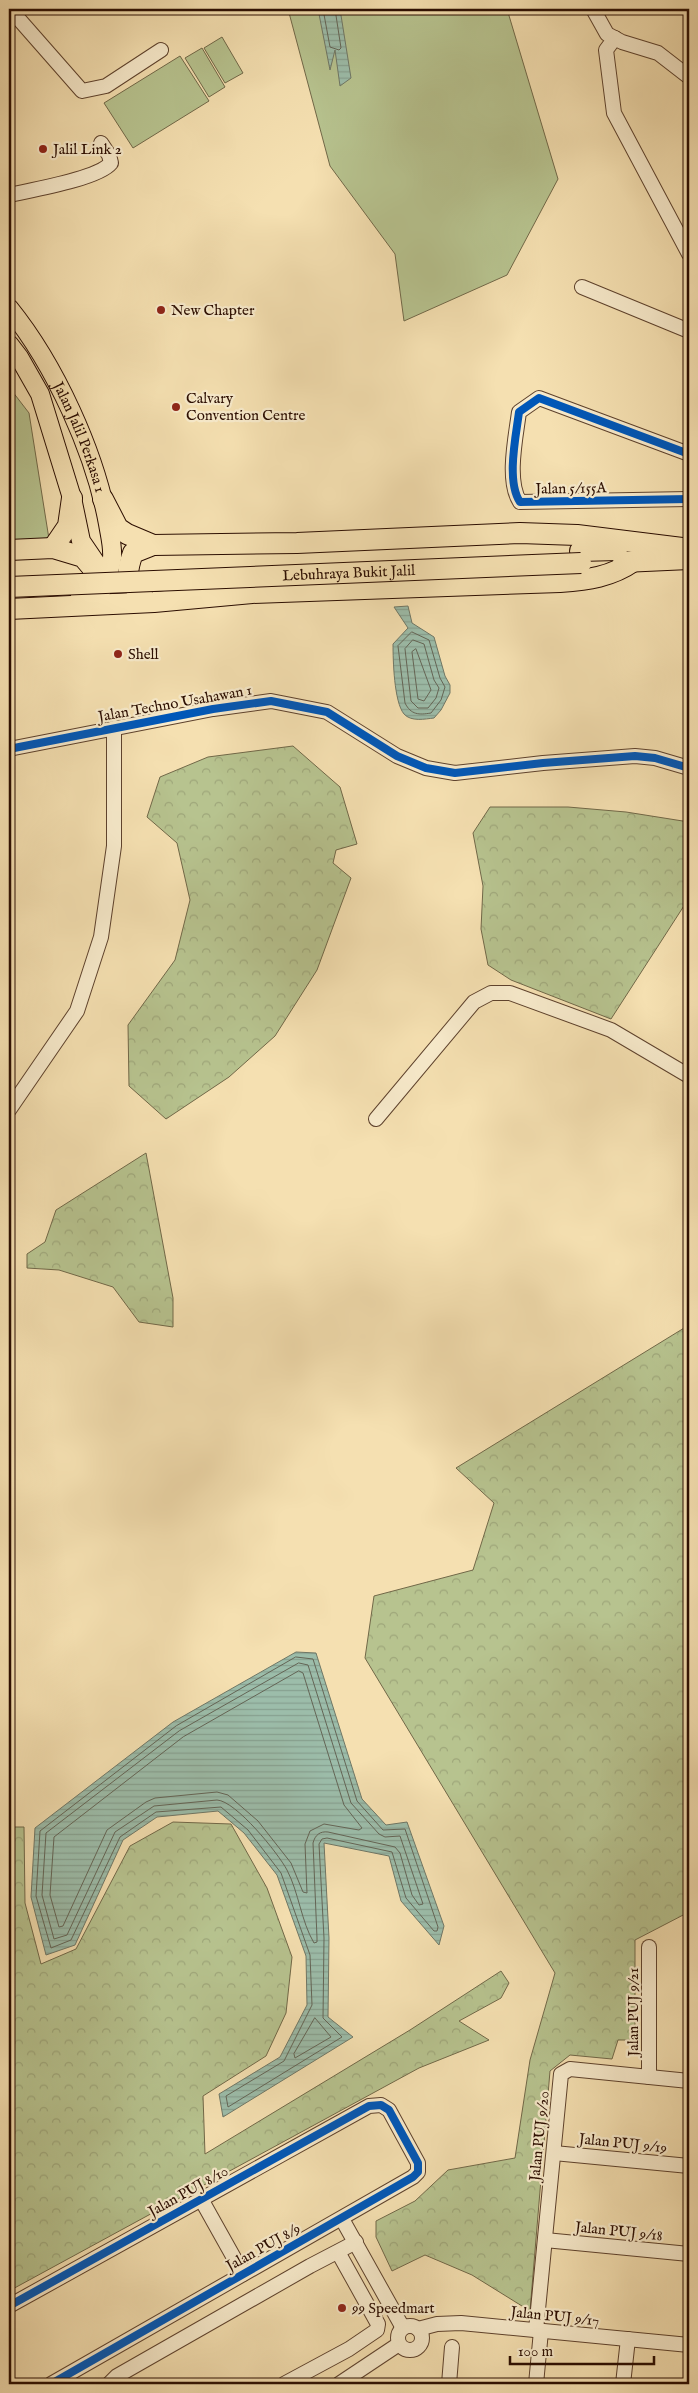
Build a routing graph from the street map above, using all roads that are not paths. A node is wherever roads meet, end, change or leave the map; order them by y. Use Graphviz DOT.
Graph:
graph roads {
  1 [pos="10,9"];
  2 [pos="593,9"];
  3 [pos="615,38"];
  4 [pos="161,50"];
  5 [pos="689,77"];
  6 [pos="102,143"];
  7 [pos="9,196"];
  8 [pos="689,254"];
  9 [pos="582,286"];
  10 [pos="9,308"];
  11 [pos="689,331"];
  12 [pos="9,344"];
  13 [pos="689,454"];
  14 [pos="72,498"];
  15 [pos="103,499"];
  16 [pos="689,499"];
  17 [pos="110,535"];
  18 [pos="81,541"];
  19 [pos="153,545"];
  20 [pos="53,548"];
  21 [pos="9,550"];
  22 [pos="687,551"];
  23 [pos="580,557"];
  24 [pos="634,561"];
  25 [pos="9,575"];
  26 [pos="105,578"];
  27 [pos="9,587"];
  28 [pos="154,602"];
  29 [pos="123,604"];
  30 [pos="77,606"];
  31 [pos="9,609"];
  32 [pos="114,728"];
  33 [pos="9,749"];
  34 [pos="689,768"];
  35 [pos="689,1076"];
  36 [pos="9,1110"];
  37 [pos="376,1119"];
  38 [pos="648,1947"];
  39 [pos="649,2077"];
  40 [pos="689,2080"];
  41 [pos="381,2105"];
  42 [pos="554,2152"];
  43 [pos="689,2166"];
  44 [pos="201,2199"];
  45 [pos="342,2219"];
  46 [pos="545,2240"];
  47 [pos="356,2242"];
  48 [pos="338,2252"];
  49 [pos="689,2254"];
  50 [pos="243,2274"];
  51 [pos="9,2306"];
  52 [pos="403,2328"];
  53 [pos="418,2329"];
  54 [pos="538,2330"];
  55 [pos="628,2339"];
  56 [pos="399,2344"];
  57 [pos="689,2345"];
  58 [pos="452,2347"];
  59 [pos="109,2383"];
  60 [pos="51,2384"];
  61 [pos="284,2384"];
  62 [pos="339,2384"];
  63 [pos="449,2384"];
  64 [pos="536,2384"];
  65 [pos="623,2384"];
  1 -- 4 [label="street"];
  2 -- 3 [label="street"];
  3 -- 5 [label="street"];
  3 -- 8 [label="street"];
  6 -- 7 [label="street"];
  9 -- 11 [label="street"];
  10 -- 15 [label="main road, Jalan Jalil Perkasa 1"];
  12 -- 14 [label="main road, Jalan Jalil Perkasa 1"];
  13 -- 16 [label="street, Jalan 5/155A"];
  14 -- 18 [label="main road, Jalan Jalil Perkasa 1"];
  14 -- 20 [label="highway"];
  15 -- 17 [label="main road, Jalan Jalil Perkasa 1"];
  15 -- 19 [label="highway"];
  17 -- 18 [label="main road"];
  17 -- 26 [label="main road, Jalan Jalil Perkasa 1"];
  18 -- 26 [label="main road, Jalan Jalil Perkasa 1"];
  19 -- 22 [label="highway"];
  19 -- 28 [label="highway"];
  20 -- 21 [label="highway"];
  20 -- 30 [label="highway"];
  22 -- 23 [label="highway, Lebuhraya Bukit Jalil"];
  22 -- 24 [label="highway, Lebuhraya Bukit Jalil"];
  23 -- 24 [label="highway, Lebuhraya Bukit Jalil"];
  23 -- 25 [label="highway, Lebuhraya Bukit Jalil"];
  23 -- 27 [label="highway, Lebuhraya Bukit Jalil, bridge"];
  24 -- 28 [label="highway"];
  26 -- 29 [label="main road, Jalan Jalil Perkasa 1"];
  26 -- 30 [label="main road, Jalan Jalil Perkasa 1"];
  28 -- 29 [label="highway"];
  29 -- 30 [label="highway"];
  30 -- 31 [label="highway"];
  32 -- 33 [label="street, Jalan Techno Usahawan 1"];
  32 -- 34 [label="street, Jalan Techno Usahawan 1"];
  32 -- 36 [label="street"];
  35 -- 37 [label="street"];
  38 -- 39 [label="street, Jalan PUJ 9/21"];
  39 -- 40 [label="street, Jalan PUJ 9/20"];
  39 -- 42 [label="street, Jalan PUJ 9/20"];
  41 -- 44 [label="street, Jalan PUJ 8/10"];
  41 -- 45 [label="street, Jalan PUJ 8/9"];
  42 -- 43 [label="street, Jalan PUJ 9/19"];
  42 -- 46 [label="street, Jalan PUJ 9/20"];
  44 -- 50 [label="street"];
  44 -- 51 [label="street, Jalan PUJ 8/10"];
  45 -- 47 [label="street"];
  45 -- 50 [label="street, Jalan PUJ 8/9"];
  46 -- 49 [label="street, Jalan PUJ 9/18"];
  46 -- 54 [label="street, Jalan PUJ 9/20"];
  47 -- 48 [label="street"];
  47 -- 52 [label="street"];
  48 -- 59 [label="street"];
  48 -- 61 [label="street"];
  50 -- 60 [label="street, Jalan PUJ 8/9"];
  52 -- 53 [label="street"];
  52 -- 56 [label="street"];
  53 -- 54 [label="street, Jalan PUJ 9/17"];
  53 -- 56 [label="street"];
  54 -- 55 [label="street, Jalan PUJ 9/17"];
  54 -- 64 [label="street, Jalan PUJ 9/20"];
  55 -- 57 [label="street, Jalan PUJ 9/17"];
  55 -- 65 [label="street"];
  56 -- 62 [label="street"];
  58 -- 63 [label="street"];
}
